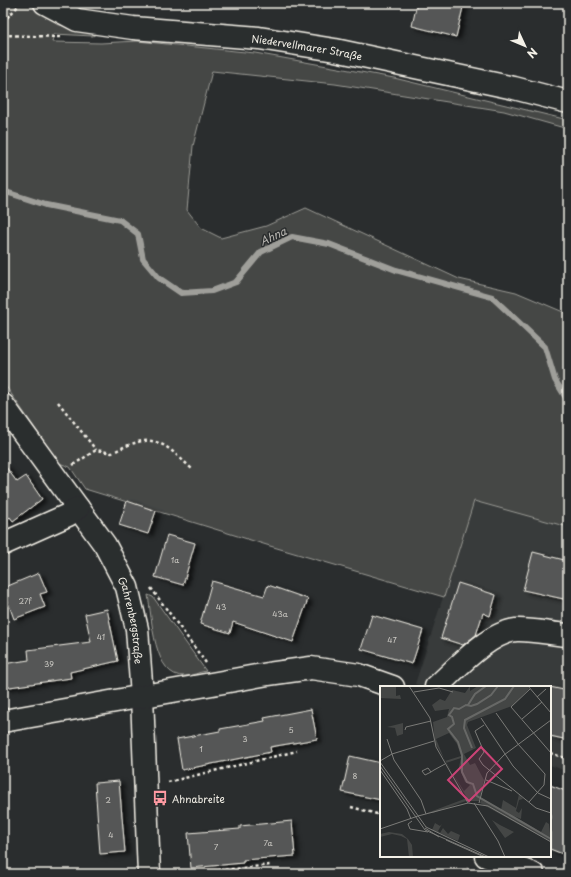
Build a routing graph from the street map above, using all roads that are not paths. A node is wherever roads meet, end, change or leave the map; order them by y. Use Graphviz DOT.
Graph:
graph roads {
  1 [pos="45,3"];
  2 [pos="568,102"];
  3 [pos="3,404"];
  4 [pos="78,508"];
  5 [pos="3,544"];
  6 [pos="568,635"];
  7 [pos="390,686"];
  8 [pos="437,686"];
  9 [pos="142,696"];
  10 [pos="3,721"];
  11 [pos="489,857"];
  12 [pos="149,874"];
  13 [pos="533,874"];
  1 -- 2 [label="street, Niedervellmarer Straße"];
  3 -- 4 [label="street, Gahrenbergstraße"];
  4 -- 5 [label="street"];
  4 -- 9 [label="street, Gahrenbergstraße"];
  6 -- 8 [label="street"];
  7 -- 9 [label="street"];
  9 -- 10 [label="street"];
  9 -- 12 [label="street, Gahrenbergstraße"];
  11 -- 13 [label="street"];
}
